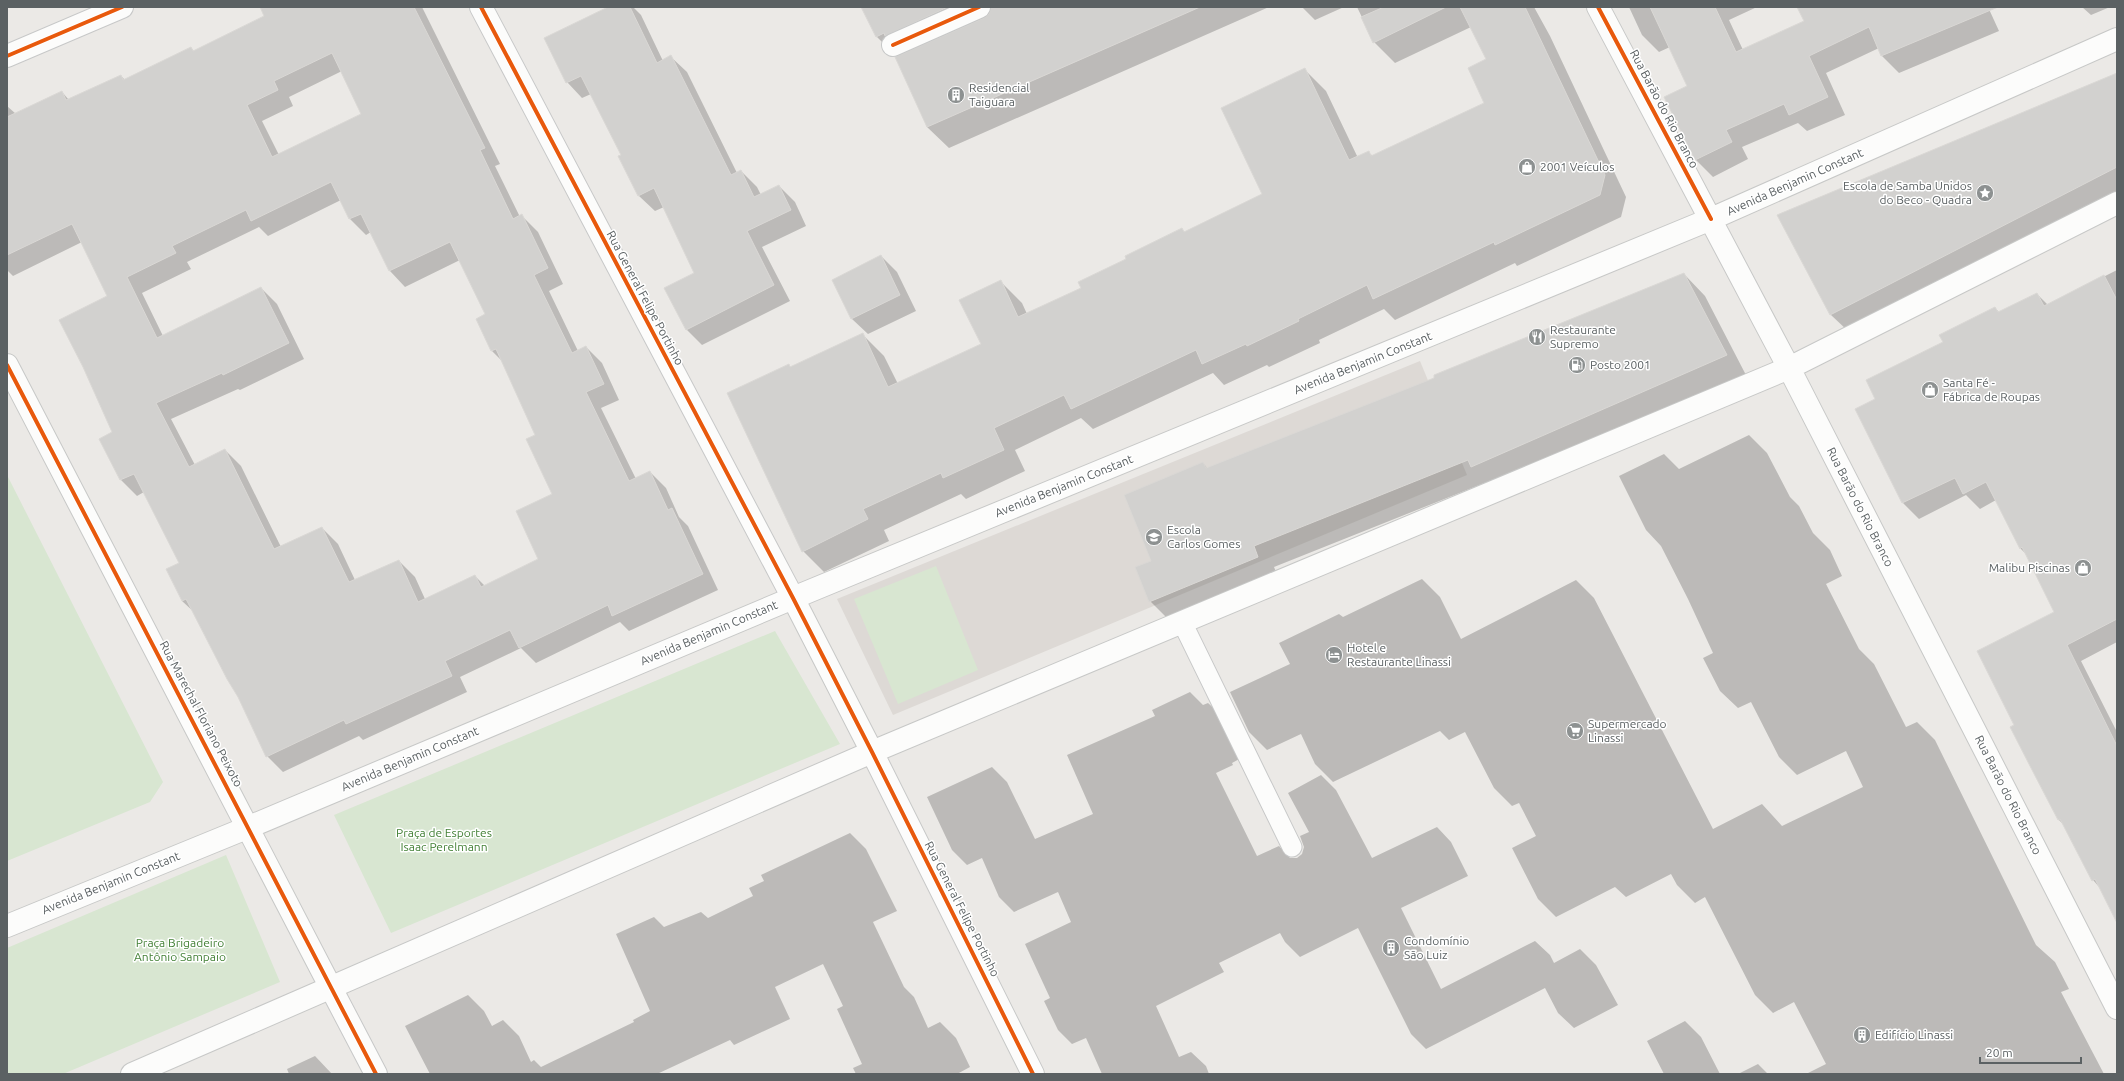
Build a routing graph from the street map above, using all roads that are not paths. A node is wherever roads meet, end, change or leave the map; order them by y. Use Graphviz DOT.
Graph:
graph roads {
  1 [pos="122,7"];
  2 [pos="481,7"];
  3 [pos="979,7"];
  4 [pos="1598,7"];
  5 [pos="2117,39"];
  6 [pos="893,45"];
  7 [pos="7,56"];
  8 [pos="2117,203"];
  9 [pos="1711,219"];
  10 [pos="7,365"];
  11 [pos="1789,368"];
  12 [pos="792,598"];
  13 [pos="1182,622"];
  14 [pos="872,752"];
  15 [pos="249,827"];
  16 [pos="1292,848"];
  17 [pos="7,926"];
  18 [pos="331,988"];
  19 [pos="2117,1008"];
  20 [pos="132,1074"];
  21 [pos="376,1074"];
  22 [pos="1033,1074"];
  1 -- 7 [label="main road"];
  2 -- 12 [label="main road, Rua General Felipe Portinho"];
  3 -- 6 [label="main road"];
  4 -- 9 [label="main road, Rua Barão do Rio Branco"];
  5 -- 9 [label="main road, Avenida Benjamin Constant"];
  8 -- 11 [label="main road"];
  9 -- 11 [label="main road, Rua Barão do Rio Branco"];
  9 -- 12 [label="main road, Avenida Benjamin Constant"];
  10 -- 15 [label="main road, Rua Marechal Floriano Peixoto"];
  11 -- 13 [label="main road"];
  11 -- 19 [label="main road, Rua Barão do Rio Branco"];
  12 -- 14 [label="main road, Rua General Felipe Portinho"];
  12 -- 15 [label="main road, Avenida Benjamin Constant"];
  13 -- 14 [label="main road"];
  13 -- 16 [label="lane"];
  14 -- 18 [label="main road"];
  14 -- 22 [label="main road, Rua General Felipe Portinho"];
  15 -- 17 [label="main road, Avenida Benjamin Constant"];
  15 -- 18 [label="main road, Rua Marechal Floriano Peixoto"];
  18 -- 20 [label="main road"];
  18 -- 21 [label="main road, Rua Marechal Floriano Peixoto"];
}
